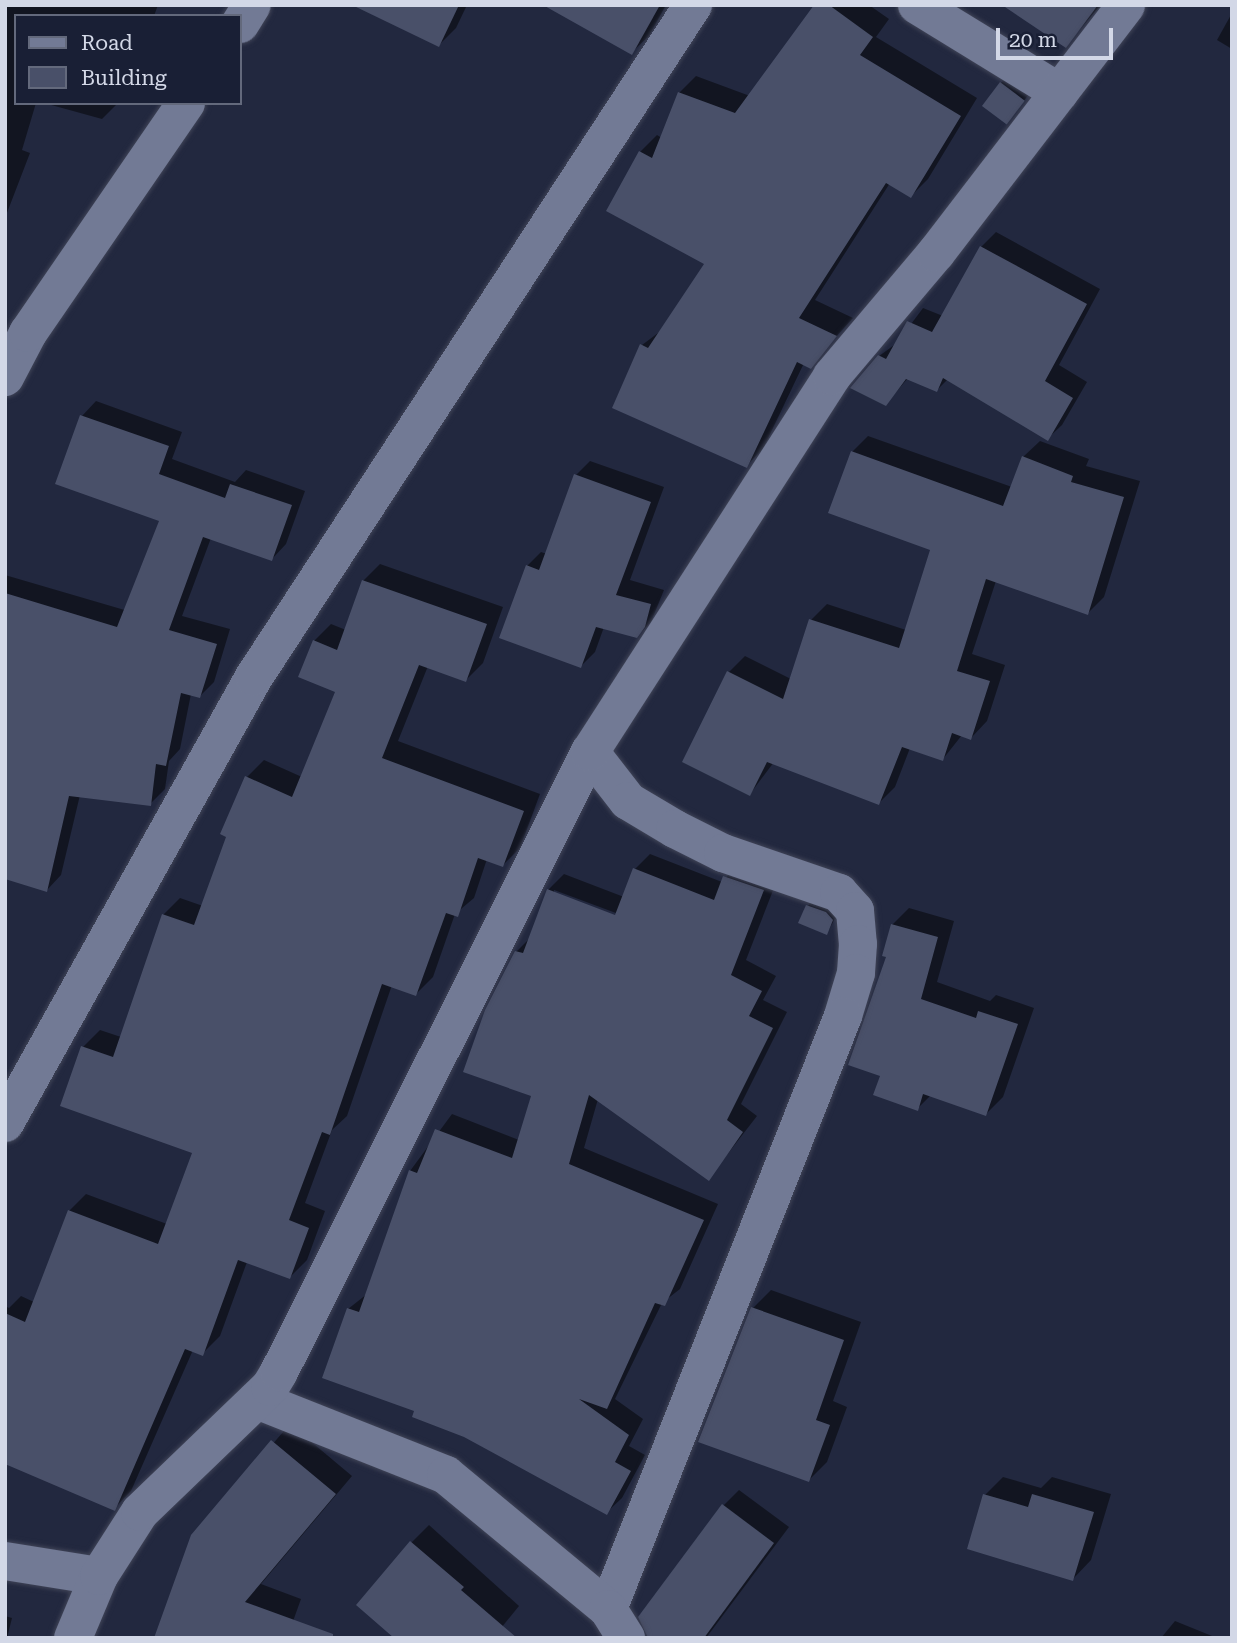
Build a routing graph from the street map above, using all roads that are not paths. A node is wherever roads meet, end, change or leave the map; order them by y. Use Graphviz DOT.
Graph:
graph roads {
  1 [pos="252,5"];
  2 [pos="692,5"];
  3 [pos="917,5"];
  4 [pos="1126,5"];
  5 [pos="242,21"];
  6 [pos="1059,92"];
  7 [pos="185,105"];
  8 [pos="5,377"];
  9 [pos="590,752"];
  10 [pos="5,1122"];
  11 [pos="257,1399"];
  12 [pos="5,1561"];
  13 [pos="99,1576"];
  14 [pos="617,1623"];
  15 [pos="73,1638"];
  1 -- 5 [label="street"];
  2 -- 10 [label="street"];
  3 -- 6 [label="street"];
  4 -- 6 [label="street"];
  6 -- 9 [label="street"];
  7 -- 8 [label="street"];
  9 -- 11 [label="street"];
  9 -- 14 [label="street"];
  11 -- 13 [label="street"];
  11 -- 14 [label="street"];
  12 -- 13 [label="street"];
  13 -- 15 [label="street"];
}
